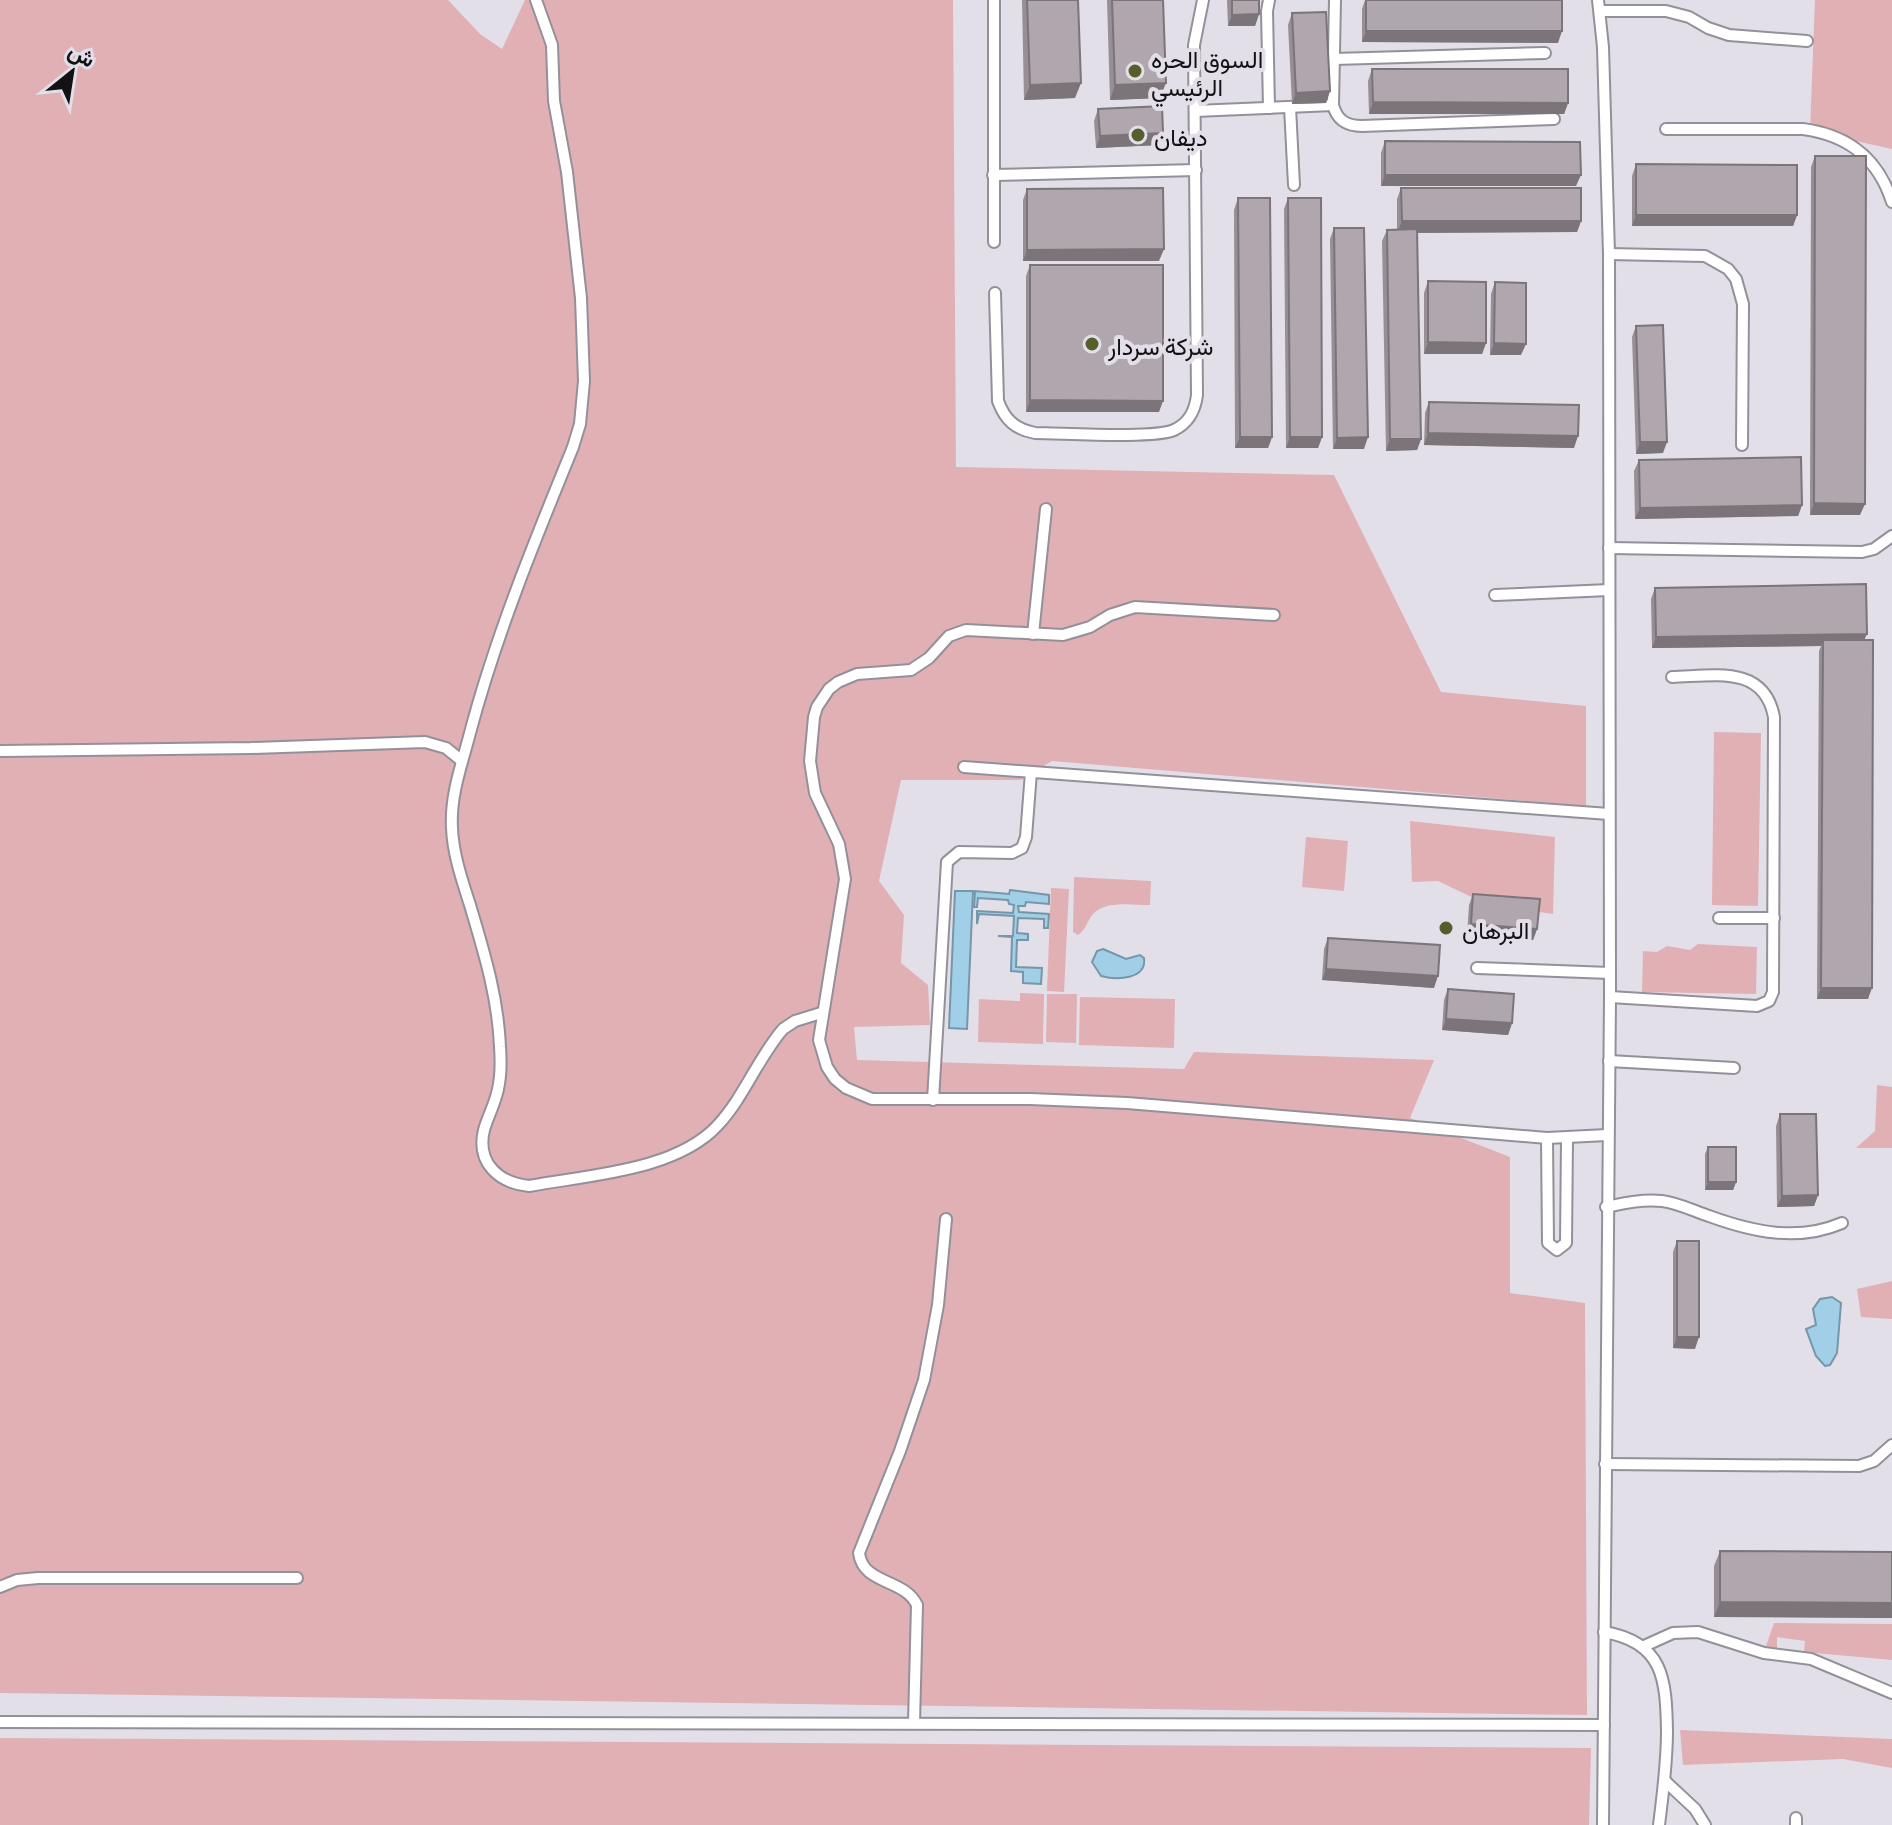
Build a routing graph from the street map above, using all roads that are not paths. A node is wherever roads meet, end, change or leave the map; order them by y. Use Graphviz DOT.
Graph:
graph roads {
  1 [pos="536,0"];
  2 [pos="994,0"];
  3 [pos="1203,0"];
  4 [pos="1269,0"];
  5 [pos="1335,0"];
  6 [pos="1599,5"];
  7 [pos="1807,41"];
  8 [pos="1545,53"];
  9 [pos="1334,59"];
  10 [pos="1333,105"];
  11 [pos="1290,107"];
  12 [pos="1269,108"];
  13 [pos="1195,111"];
  14 [pos="1554,119"];
  15 [pos="1666,129"];
  16 [pos="1196,170"];
  17 [pos="993,175"];
  18 [pos="1294,185"];
  19 [pos="1892,202"];
  20 [pos="994,242"];
  21 [pos="1609,254"];
  22 [pos="995,293"];
  23 [pos="1742,445"];
  24 [pos="1046,509"];
  25 [pos="1892,536"];
  26 [pos="1609,548"];
  27 [pos="1609,590"];
  28 [pos="1495,595"];
  29 [pos="1274,615"];
  30 [pos="1033,634"];
  31 [pos="1672,677"];
  32 [pos="0,751"];
  33 [pos="462,761"];
  34 [pos="964,767"];
  35 [pos="1031,772"];
  36 [pos="1609,814"];
  37 [pos="1719,918"];
  38 [pos="1774,918"];
  39 [pos="1477,968"];
  40 [pos="1610,973"];
  41 [pos="1610,997"];
  42 [pos="821,1013"];
  43 [pos="1609,1061"];
  44 [pos="1734,1068"];
  45 [pos="933,1100"];
  46 [pos="1607,1135"];
  47 [pos="1547,1138"];
  48 [pos="1567,1139"];
  49 [pos="1606,1207"];
  50 [pos="946,1219"];
  51 [pos="1842,1223"];
  52 [pos="1892,1445"];
  53 [pos="1605,1464"];
  54 [pos="297,1578"];
  55 [pos="0,1587"];
  56 [pos="1604,1632"];
  57 [pos="1642,1647"];
  58 [pos="1892,1693"];
  59 [pos="0,1722"];
  60 [pos="914,1723"];
  61 [pos="1604,1725"];
  62 [pos="1665,1781"];
  63 [pos="1603,1825"];
  64 [pos="1659,1825"];
  65 [pos="1705,1825"];
  1 -- 33 [label="lane"];
  2 -- 17 [label="lane"];
  3 -- 13 [label="lane"];
  4 -- 12 [label="lane"];
  5 -- 9 [label="lane"];
  6 -- 7 [label="lane"];
  6 -- 21 [label="lane"];
  8 -- 9 [label="lane"];
  9 -- 10 [label="lane"];
  10 -- 11 [label="lane"];
  10 -- 14 [label="lane"];
  11 -- 12 [label="lane"];
  11 -- 18 [label="lane"];
  12 -- 13 [label="lane"];
  13 -- 16 [label="lane"];
  15 -- 19 [label="lane"];
  16 -- 17 [label="lane"];
  16 -- 22 [label="lane"];
  17 -- 20 [label="lane"];
  21 -- 23 [label="lane"];
  21 -- 26 [label="lane"];
  24 -- 30 [label="lane"];
  25 -- 26 [label="lane"];
  26 -- 27 [label="lane"];
  27 -- 28 [label="lane"];
  27 -- 36 [label="lane"];
  29 -- 30 [label="lane"];
  30 -- 42 [label="lane"];
  31 -- 38 [label="lane"];
  32 -- 33 [label="lane"];
  33 -- 42 [label="lane"];
  34 -- 35 [label="lane"];
  35 -- 36 [label="lane"];
  35 -- 45 [label="lane"];
  36 -- 40 [label="lane"];
  37 -- 38 [label="lane"];
  38 -- 41 [label="lane"];
  39 -- 40 [label="lane"];
  40 -- 41 [label="lane"];
  41 -- 43 [label="lane"];
  42 -- 45 [label="lane"];
  43 -- 44 [label="lane"];
  43 -- 46 [label="lane"];
  45 -- 47 [label="lane"];
  46 -- 48 [label="lane"];
  46 -- 49 [label="lane"];
  47 -- 48 [label="lane"];
  47 -- 48 [label="lane"];
  49 -- 51 [label="lane"];
  49 -- 53 [label="lane"];
  50 -- 60 [label="lane"];
  52 -- 53 [label="lane"];
  53 -- 56 [label="lane"];
  54 -- 55 [label="lane"];
  56 -- 57 [label="lane"];
  56 -- 61 [label="lane"];
  57 -- 58 [label="lane"];
  57 -- 62 [label="lane"];
  59 -- 60 [label="lane"];
  60 -- 61 [label="lane"];
  61 -- 63 [label="lane"];
  62 -- 64 [label="lane"];
  62 -- 65 [label="lane"];
}
